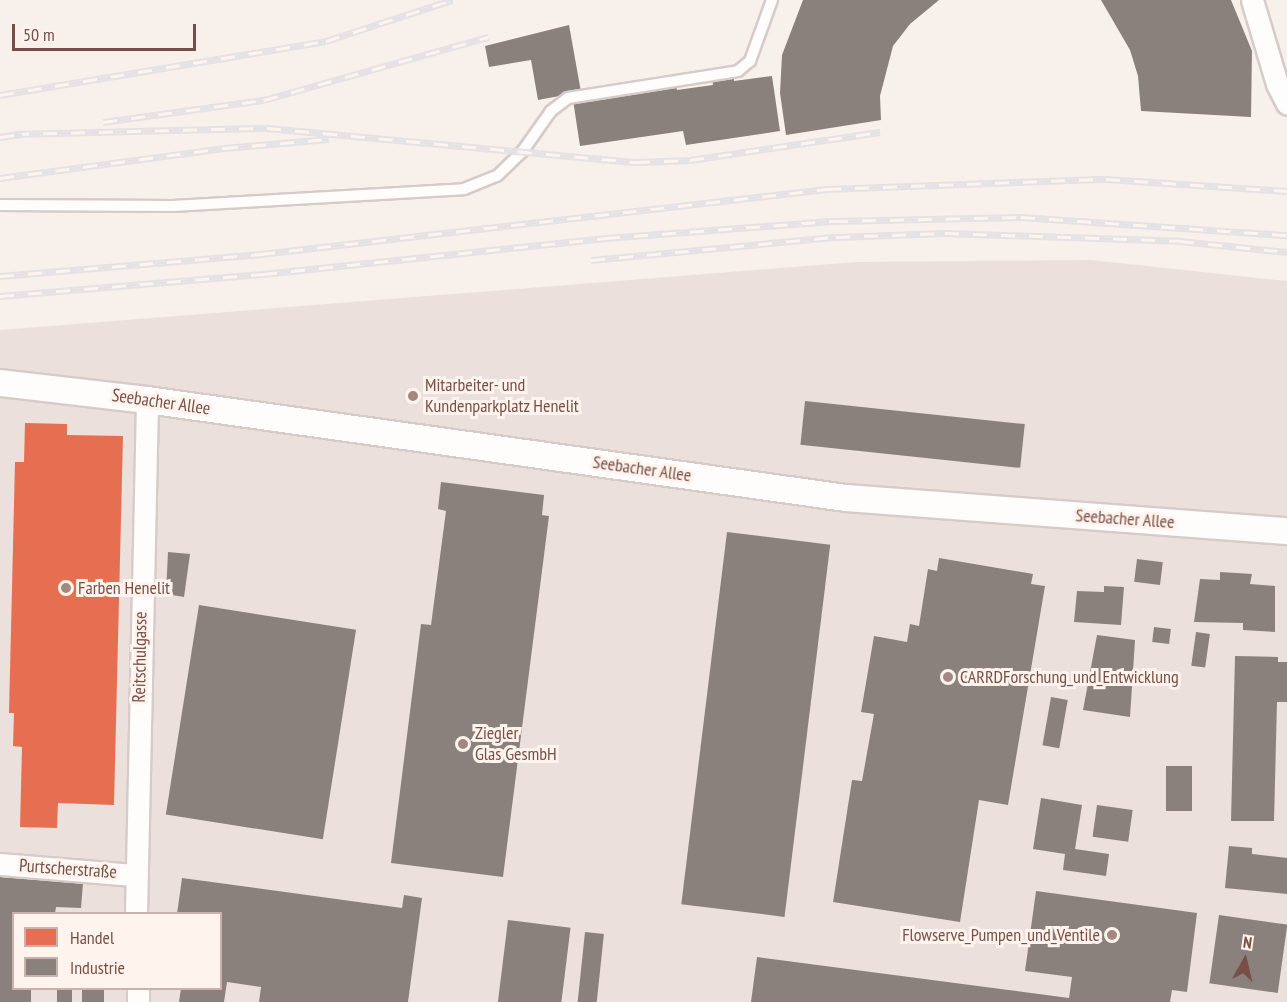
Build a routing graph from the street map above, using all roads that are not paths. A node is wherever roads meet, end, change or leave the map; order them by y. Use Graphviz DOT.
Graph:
graph roads {
  1 [pos="772,0"];
  2 [pos="1252,0"];
  3 [pos="1287,104"];
  4 [pos="0,205"];
  5 [pos="0,384"];
  6 [pos="147,400"];
  7 [pos="1287,531"];
  8 [pos="0,864"];
  9 [pos="135,875"];
  10 [pos="136,912"];
  1 -- 4 [label="lane"];
  2 -- 3 [label="street"];
  5 -- 6 [label="street, Seebacher Allee"];
  6 -- 7 [label="street, Seebacher Allee"];
  6 -- 9 [label="street, Reitschulgasse"];
  8 -- 9 [label="street, Purtscherstraße"];
  9 -- 10 [label="street, Reitschulgasse"];
}
